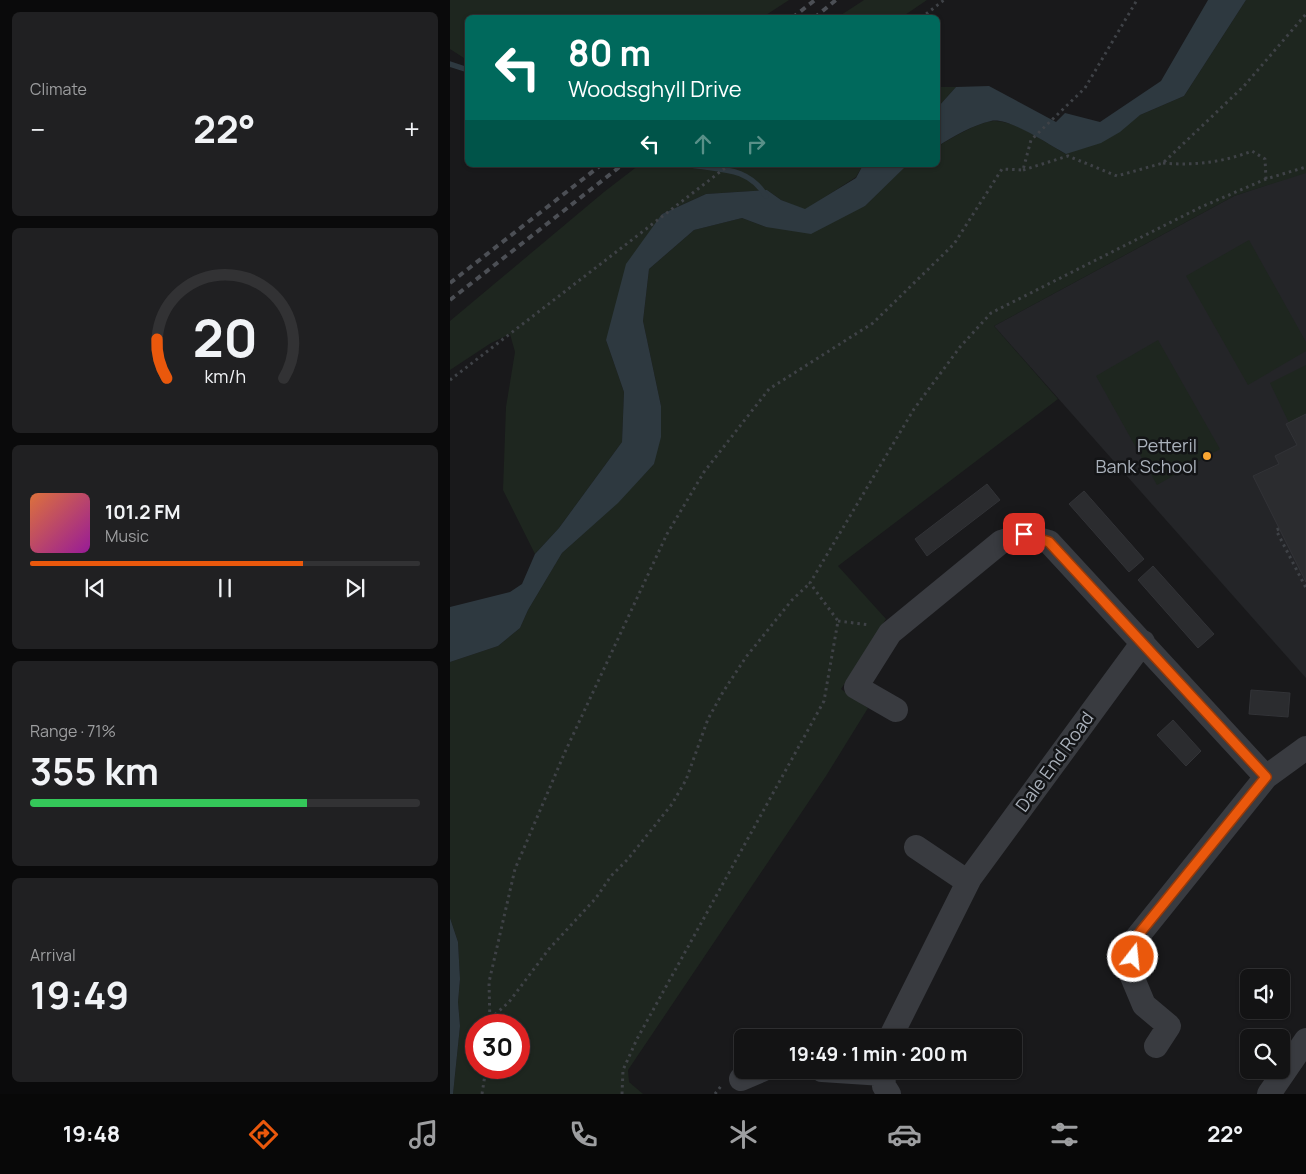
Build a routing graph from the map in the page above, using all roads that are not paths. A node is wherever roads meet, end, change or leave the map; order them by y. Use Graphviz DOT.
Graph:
graph roads {
  1 [pos="1143,642"];
  2 [pos="896,710"];
  3 [pos="1306,748"];
  4 [pos="1266,777"];
  5 [pos="916,847"];
  6 [pos="968,882"];
  7 [pos="894,1029"];
  8 [pos="1306,1040"];
  9 [pos="1156,1046"];
  10 [pos="1269,1094"];
  1 -- 2 [label="street"];
  1 -- 4 [label="street"];
  1 -- 6 [label="street, Dale End Road"];
  3 -- 4 [label="street"];
  4 -- 9 [label="street"];
  5 -- 6 [label="street"];
  6 -- 7 [label="street, Dale End Road"];
  8 -- 10 [label="street"];
}
